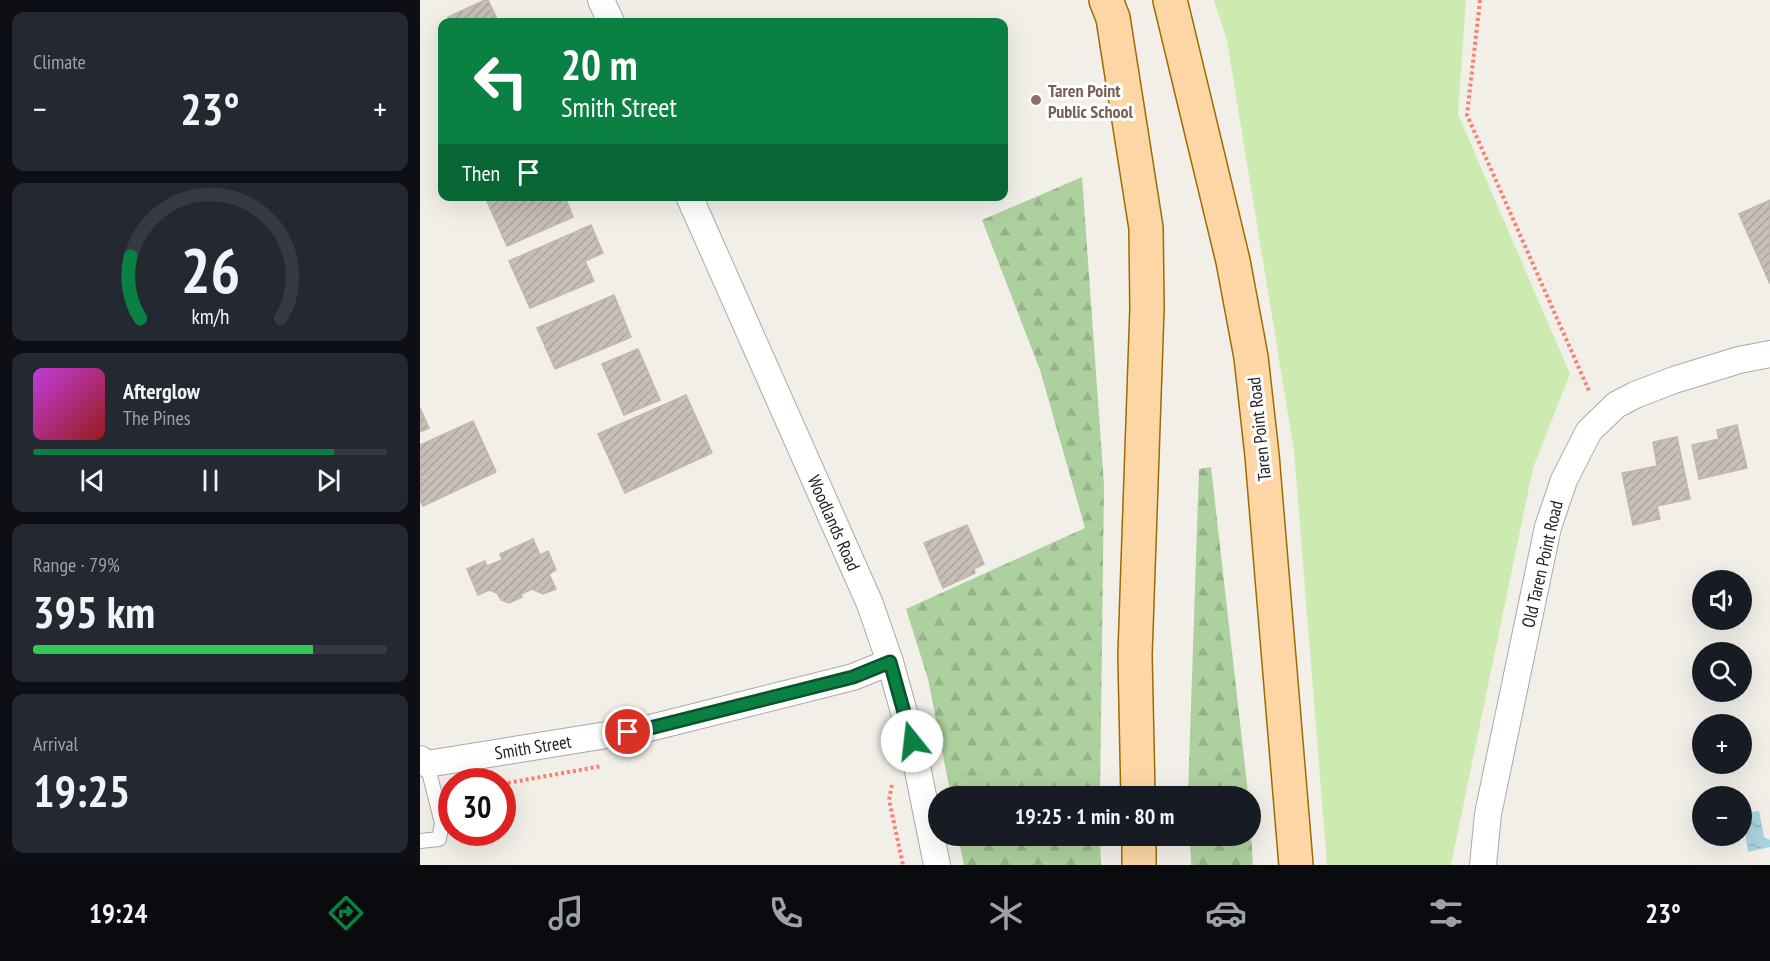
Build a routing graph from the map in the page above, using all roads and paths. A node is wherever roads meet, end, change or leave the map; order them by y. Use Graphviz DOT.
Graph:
graph roads {
  1 [pos="601,0"];
  2 [pos="1106,0"];
  3 [pos="1170,0"];
  4 [pos="1480,0"];
  5 [pos="609,18"];
  6 [pos="690,201"];
  7 [pos="1770,354"];
  8 [pos="1599,420"];
  9 [pos="890,662"];
  10 [pos="424,762"];
  11 [pos="1138,786"];
  12 [pos="420,841"];
  13 [pos="1139,846"];
  14 [pos="937,865"];
  15 [pos="1139,865"];
  16 [pos="1296,865"];
  17 [pos="1483,865"];
  1 -- 5 [label="street"];
  2 -- 11 [label="main road"];
  3 -- 16 [label="main road, Taren Point Road"];
  4 -- 8 [label="path"];
  6 -- 9 [label="street, Woodlands Road"];
  7 -- 8 [label="street, Old Taren Point Road"];
  8 -- 17 [label="street, Old Taren Point Road"];
  9 -- 10 [label="street, Smith Street"];
  9 -- 14 [label="street, Woodlands Road"];
  10 -- 12 [label="lane"];
  13 -- 15 [label="main road"];
}
